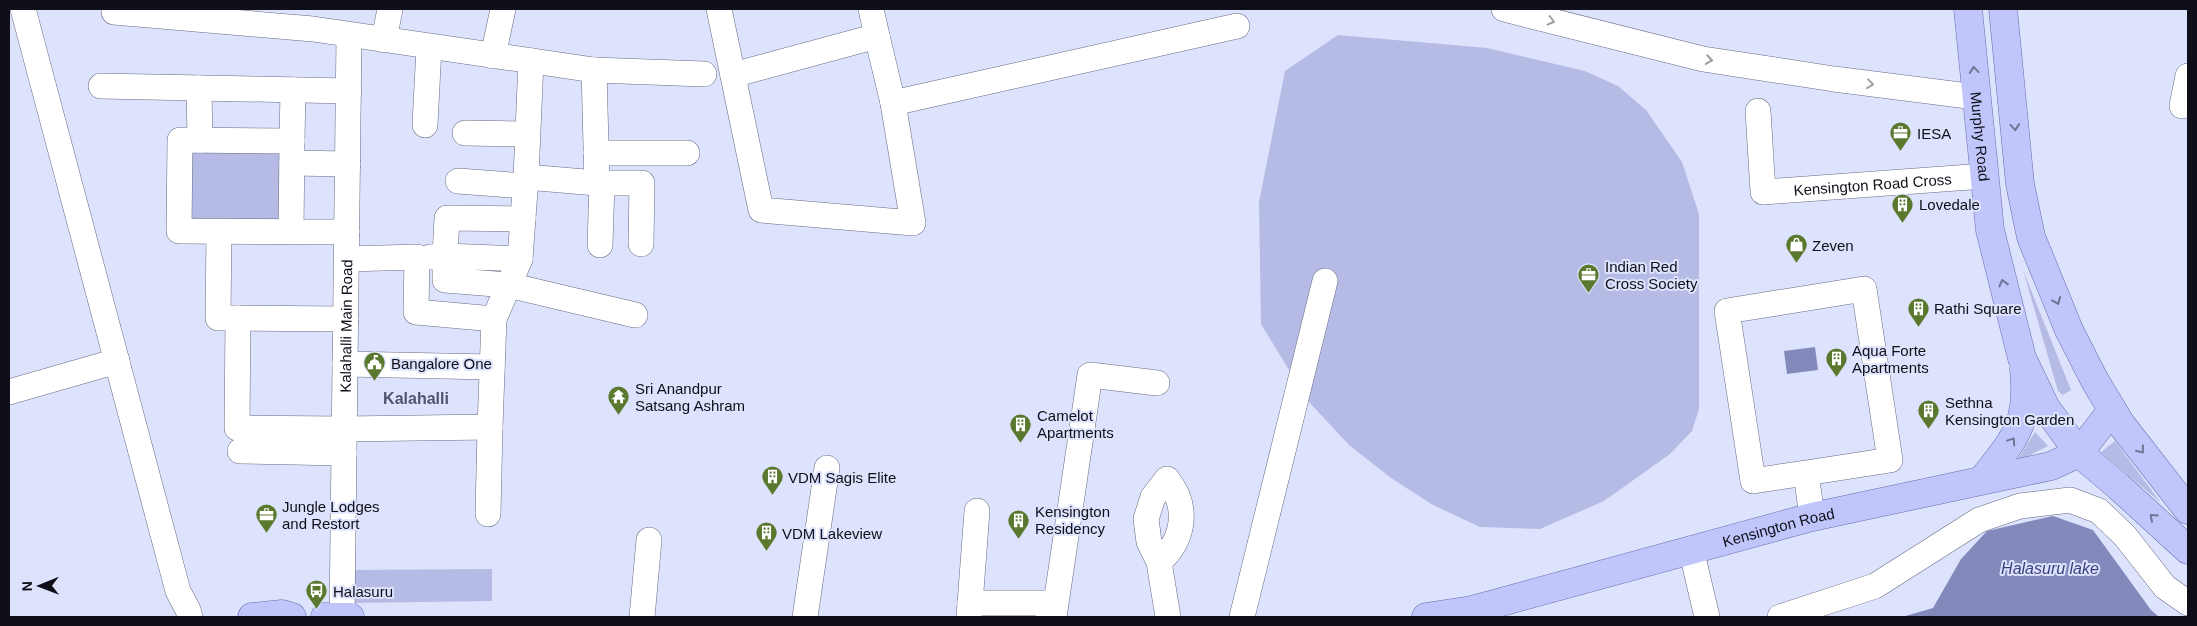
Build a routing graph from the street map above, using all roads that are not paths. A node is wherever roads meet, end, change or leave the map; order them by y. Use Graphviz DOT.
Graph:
graph roads {
  1 [pos="390,9"];
  2 [pos="503,9"];
  3 [pos="719,9"];
  4 [pos="871,9"];
  5 [pos="1504,9"];
  6 [pos="1968,9"];
  7 [pos="2004,9"];
  8 [pos="114,12"];
  9 [pos="316,19"];
  10 [pos="20,23"];
  11 [pos="1237,26"];
  12 [pos="349,36"];
  13 [pos="877,36"];
  14 [pos="384,40"];
  15 [pos="429,47"];
  16 [pos="493,56"];
  17 [pos="530,61"];
  18 [pos="594,70"];
  19 [pos="704,74"];
  20 [pos="733,75"];
  21 [pos="2188,76"];
  22 [pos="101,86"];
  23 [pos="199,88"];
  24 [pos="293,90"];
  25 [pos="349,90"];
  26 [pos="1976,97"];
  27 [pos="893,103"];
  28 [pos="2182,106"];
  29 [pos="1758,111"];
  30 [pos="425,125"];
  31 [pos="465,133"];
  32 [pos="527,134"];
  33 [pos="200,140"];
  34 [pos="292,152"];
  35 [pos="596,153"];
  36 [pos="687,153"];
  37 [pos="348,164"];
  38 [pos="1984,176"];
  39 [pos="458,181"];
  40 [pos="526,181"];
  41 [pos="600,183"];
  42 [pos="523,219"];
  43 [pos="220,232"];
  44 [pos="291,232"];
  45 [pos="347,232"];
  46 [pos="641,244"];
  47 [pos="600,246"];
  48 [pos="445,256"];
  49 [pos="417,257"];
  50 [pos="347,259"];
  51 [pos="520,259"];
  52 [pos="1325,281"];
  53 [pos="508,284"];
  54 [pos="636,315"];
  55 [pos="238,318"];
  56 [pos="346,319"];
  57 [pos="494,319"];
  58 [pos="2022,358"];
  59 [pos="117,361"];
  60 [pos="346,364"];
  61 [pos="492,368"];
  62 [pos="1157,384"];
  63 [pos="9,392"];
  64 [pos="2112,410"];
  65 [pos="490,427"];
  66 [pos="344,441"];
  67 [pos="240,451"];
  68 [pos="2079,453"];
  69 [pos="827,468"];
  70 [pos="1806,473"];
  71 [pos="1982,480"];
  72 [pos="2188,510"];
  73 [pos="977,511"];
  74 [pos="488,514"];
  75 [pos="1812,517"];
  76 [pos="649,540"];
  77 [pos="1691,549"];
  78 [pos="2188,550"];
  79 [pos="1159,562"];
  80 [pos="178,591"];
  81 [pos="2188,603"];
  82 [pos="969,610"];
  83 [pos="176,617"];
  84 [pos="190,617"];
  85 [pos="252,617"];
  86 [pos="292,617"];
  87 [pos="326,617"];
  88 [pos="342,617"];
  89 [pos="350,617"];
  90 [pos="642,617"];
  91 [pos="805,617"];
  92 [pos="1048,617"];
  93 [pos="1054,617"];
  94 [pos="1168,617"];
  95 [pos="1242,617"];
  96 [pos="1426,617"];
  97 [pos="1707,617"];
  98 [pos="1780,617"];
  1 -- 14 [label="street"];
  2 -- 16 [label="street"];
  3 -- 20 [label="street"];
  4 -- 13 [label="street"];
  5 -- 26 [label="street, one-way"];
  26 -- 6 [label="main road, Murphy Road, one-way"];
  7 -- 64 [label="main road, one-way"];
  8 -- 9 [label="street"];
  9 -- 12 [label="street"];
  10 -- 59 [label="street"];
  11 -- 27 [label="street"];
  12 -- 14 [label="street"];
  12 -- 25 [label="street, Kalahalli Main Road"];
  13 -- 20 [label="street"];
  13 -- 27 [label="street"];
  14 -- 15 [label="street"];
  15 -- 16 [label="street"];
  15 -- 30 [label="street"];
  16 -- 17 [label="street"];
  17 -- 18 [label="street"];
  17 -- 32 [label="street"];
  18 -- 19 [label="street"];
  18 -- 35 [label="street"];
  20 -- 27 [label="street"];
  21 -- 28 [label="street"];
  22 -- 23 [label="street"];
  23 -- 24 [label="street"];
  23 -- 33 [label="street"];
  24 -- 25 [label="street"];
  24 -- 34 [label="street"];
  25 -- 37 [label="street, Kalahalli Main Road"];
  26 -- 38 [label="main road, Murphy Road"];
  29 -- 38 [label="street, Kensington Road Cross"];
  31 -- 32 [label="street"];
  32 -- 40 [label="street"];
  33 -- 34 [label="street"];
  33 -- 43 [label="street"];
  34 -- 37 [label="street"];
  34 -- 44 [label="street"];
  35 -- 36 [label="street"];
  35 -- 41 [label="street"];
  37 -- 45 [label="street, Kalahalli Main Road"];
  58 -- 38 [label="main road, Murphy Road, one-way"];
  39 -- 40 [label="street"];
  40 -- 41 [label="street"];
  40 -- 42 [label="street"];
  41 -- 46 [label="street"];
  41 -- 47 [label="street"];
  42 -- 48 [label="street"];
  42 -- 51 [label="street"];
  43 -- 44 [label="street"];
  43 -- 55 [label="street"];
  44 -- 45 [label="street"];
  45 -- 50 [label="street, Kalahalli Main Road"];
  48 -- 49 [label="street"];
  48 -- 51 [label="street"];
  48 -- 53 [label="street"];
  49 -- 50 [label="street"];
  49 -- 57 [label="street"];
  50 -- 56 [label="street, Kalahalli Main Road"];
  51 -- 53 [label="street"];
  52 -- 95 [label="street"];
  53 -- 54 [label="street"];
  53 -- 57 [label="street"];
  55 -- 56 [label="street"];
  55 -- 66 [label="street"];
  56 -- 60 [label="street, Kalahalli Main Road"];
  57 -- 61 [label="street"];
  58 -- 68 [label="main road, Murphy Road"];
  71 -- 58 [label="main road, one-way"];
  59 -- 63 [label="street"];
  59 -- 80 [label="street"];
  60 -- 61 [label="street"];
  60 -- 66 [label="street, Kalahalli Main Road"];
  61 -- 65 [label="street"];
  62 -- 93 [label="street"];
  64 -- 68 [label="main road, Kensington Road"];
  64 -- 72 [label="main road, one-way"];
  65 -- 66 [label="street"];
  65 -- 74 [label="street"];
  66 -- 67 [label="street"];
  66 -- 88 [label="street, Kalahalli Main Road"];
  68 -- 71 [label="main road, Kensington Road"];
  78 -- 68 [label="main road, Murphy Road, one-way"];
  69 -- 91 [label="street"];
  70 -- 70 [label="street"];
  70 -- 75 [label="street"];
  71 -- 75 [label="main road, Kensington Road"];
  73 -- 82 [label="street"];
  75 -- 77 [label="main road, Kensington Road"];
  76 -- 90 [label="street"];
  77 -- 96 [label="main road, Kensington Road"];
  77 -- 97 [label="street"];
  79 -- 94 [label="street"];
  80 -- 83 [label="street"];
  80 -- 84 [label="street"];
  81 -- 98 [label="street"];
  82 -- 92 [label="street"];
  85 -- 86 [label="main road"];
  87 -- 88 [label="main road"];
  88 -- 89 [label="main road"];
}
